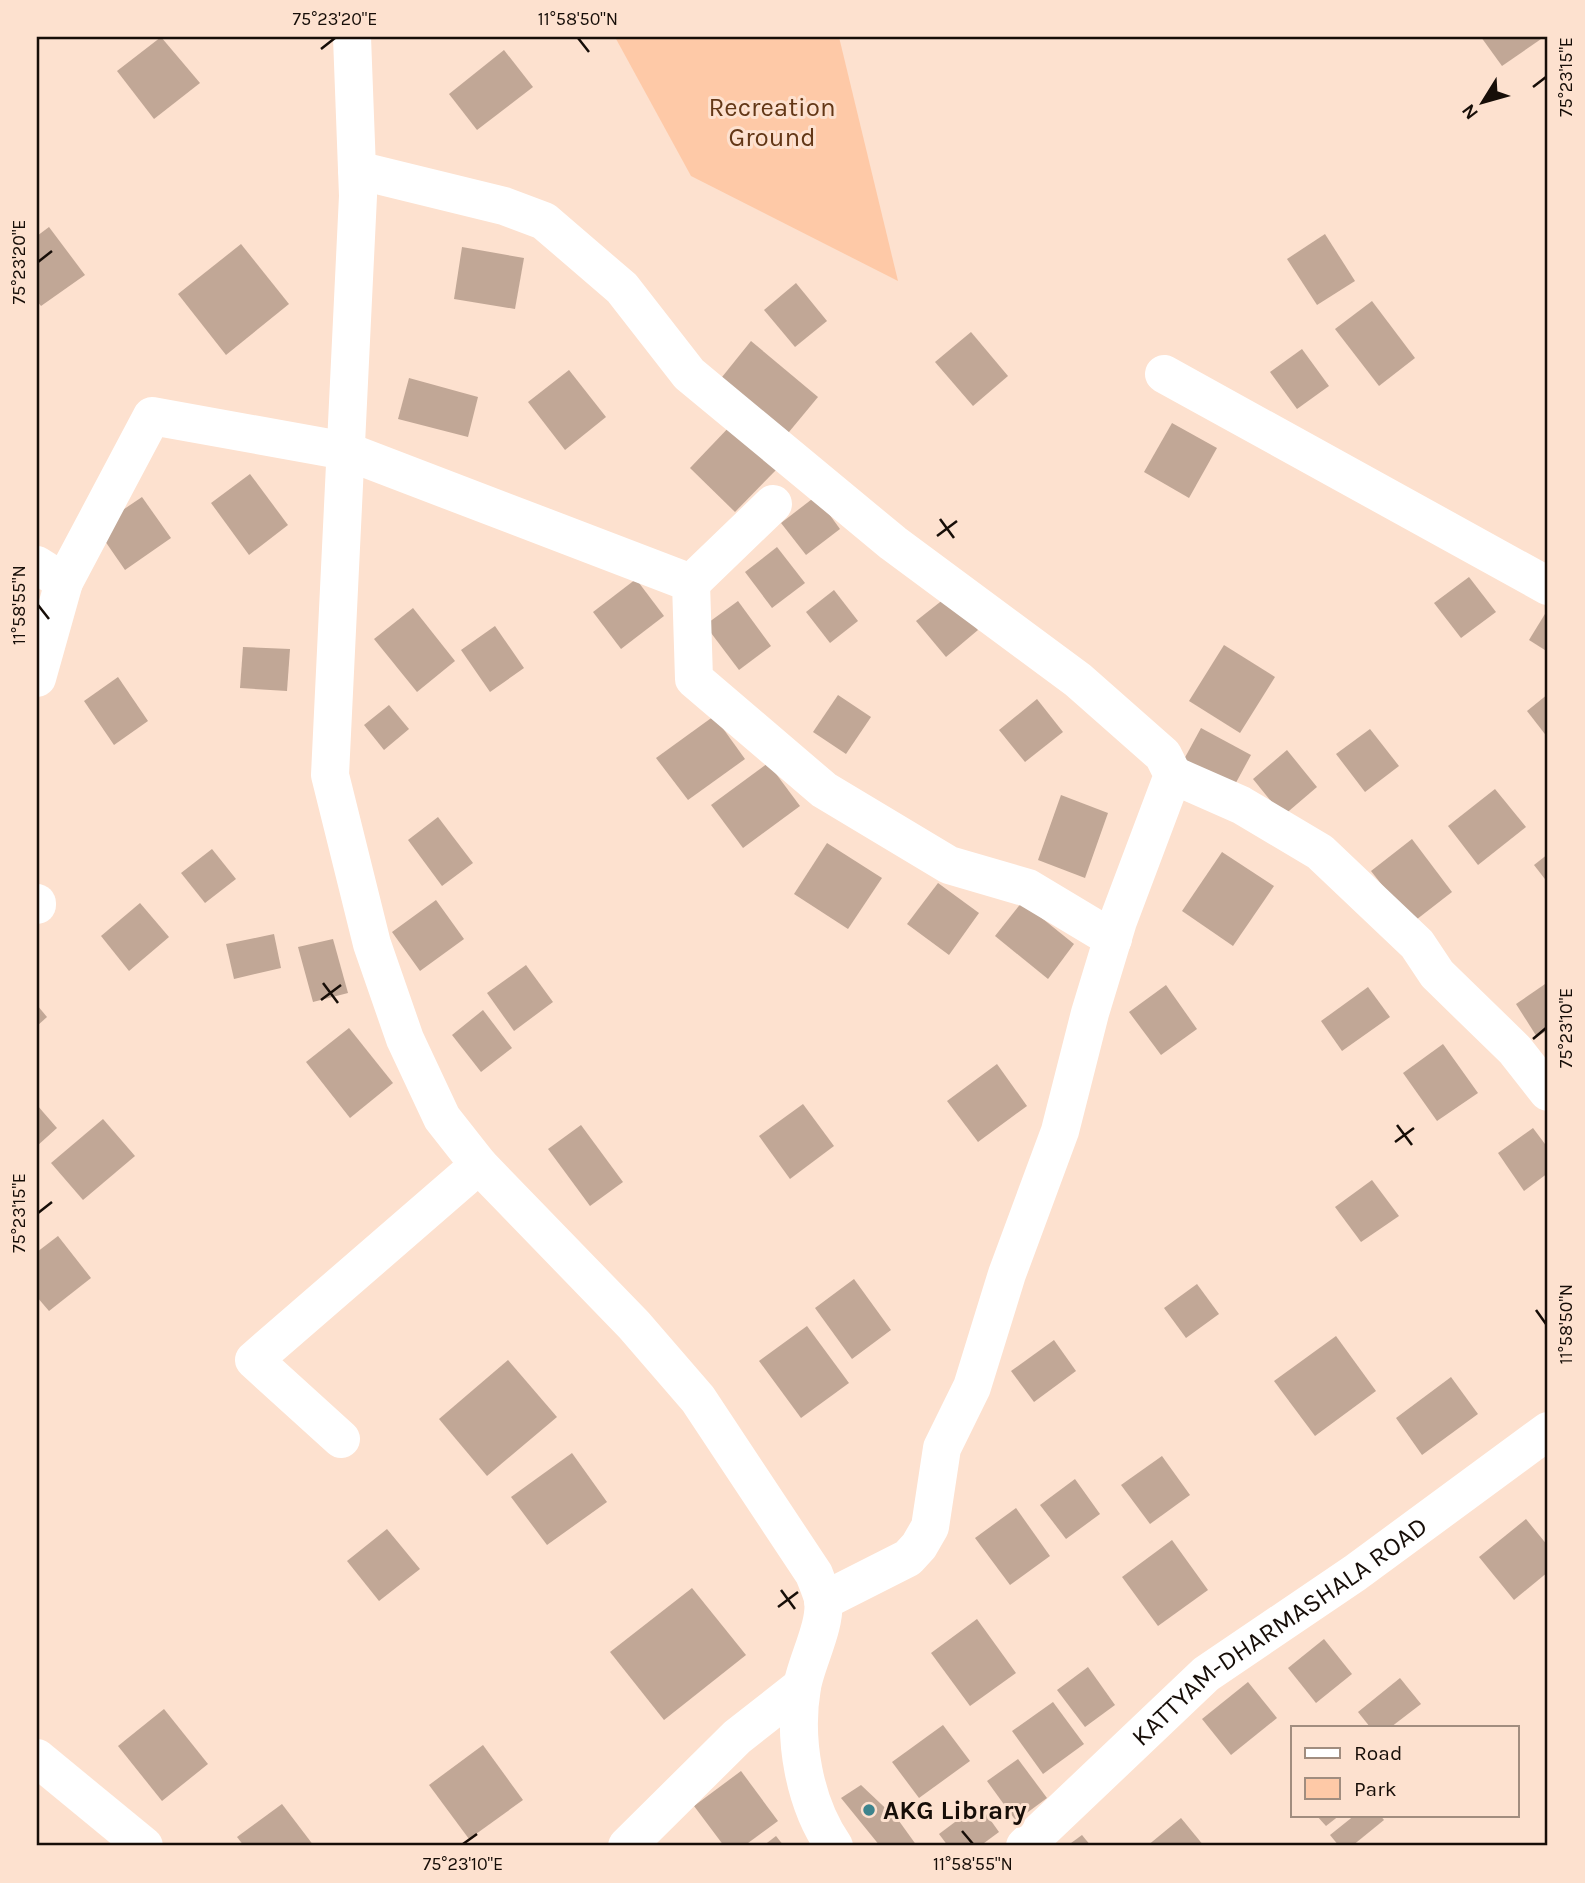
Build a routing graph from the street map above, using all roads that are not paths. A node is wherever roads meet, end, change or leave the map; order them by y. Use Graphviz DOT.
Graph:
graph roads {
  1 [pos="352,37"];
  2 [pos="357,170"];
  3 [pos="1164,374"];
  4 [pos="346,451"];
  5 [pos="773,504"];
  6 [pos="51,573"];
  7 [pos="691,583"];
  8 [pos="1548,586"];
  9 [pos="37,678"];
  10 [pos="1173,775"];
  11 [pos="1113,939"];
  12 [pos="1548,1092"];
  13 [pos="479,1165"];
  14 [pos="1548,1431"];
  15 [pos="341,1439"];
  16 [pos="824,1601"];
  17 [pos="802,1686"];
  18 [pos="37,1758"];
  19 [pos="144,1846"];
  20 [pos="627,1846"];
  21 [pos="834,1846"];
  22 [pos="1025,1846"];
  1 -- 2 [label="street"];
  2 -- 4 [label="street"];
  2 -- 10 [label="street"];
  3 -- 8 [label="street"];
  4 -- 6 [label="street"];
  4 -- 7 [label="street"];
  4 -- 13 [label="street"];
  5 -- 7 [label="street"];
  6 -- 9 [label="street"];
  7 -- 11 [label="street"];
  10 -- 11 [label="street"];
  10 -- 12 [label="street"];
  11 -- 16 [label="street"];
  13 -- 15 [label="street"];
  13 -- 16 [label="street"];
  14 -- 22 [label="street, KATTYAM-DHARMASHALA ROAD"];
  16 -- 17 [label="street"];
  17 -- 20 [label="street"];
  17 -- 21 [label="street"];
  18 -- 19 [label="street"];
}
